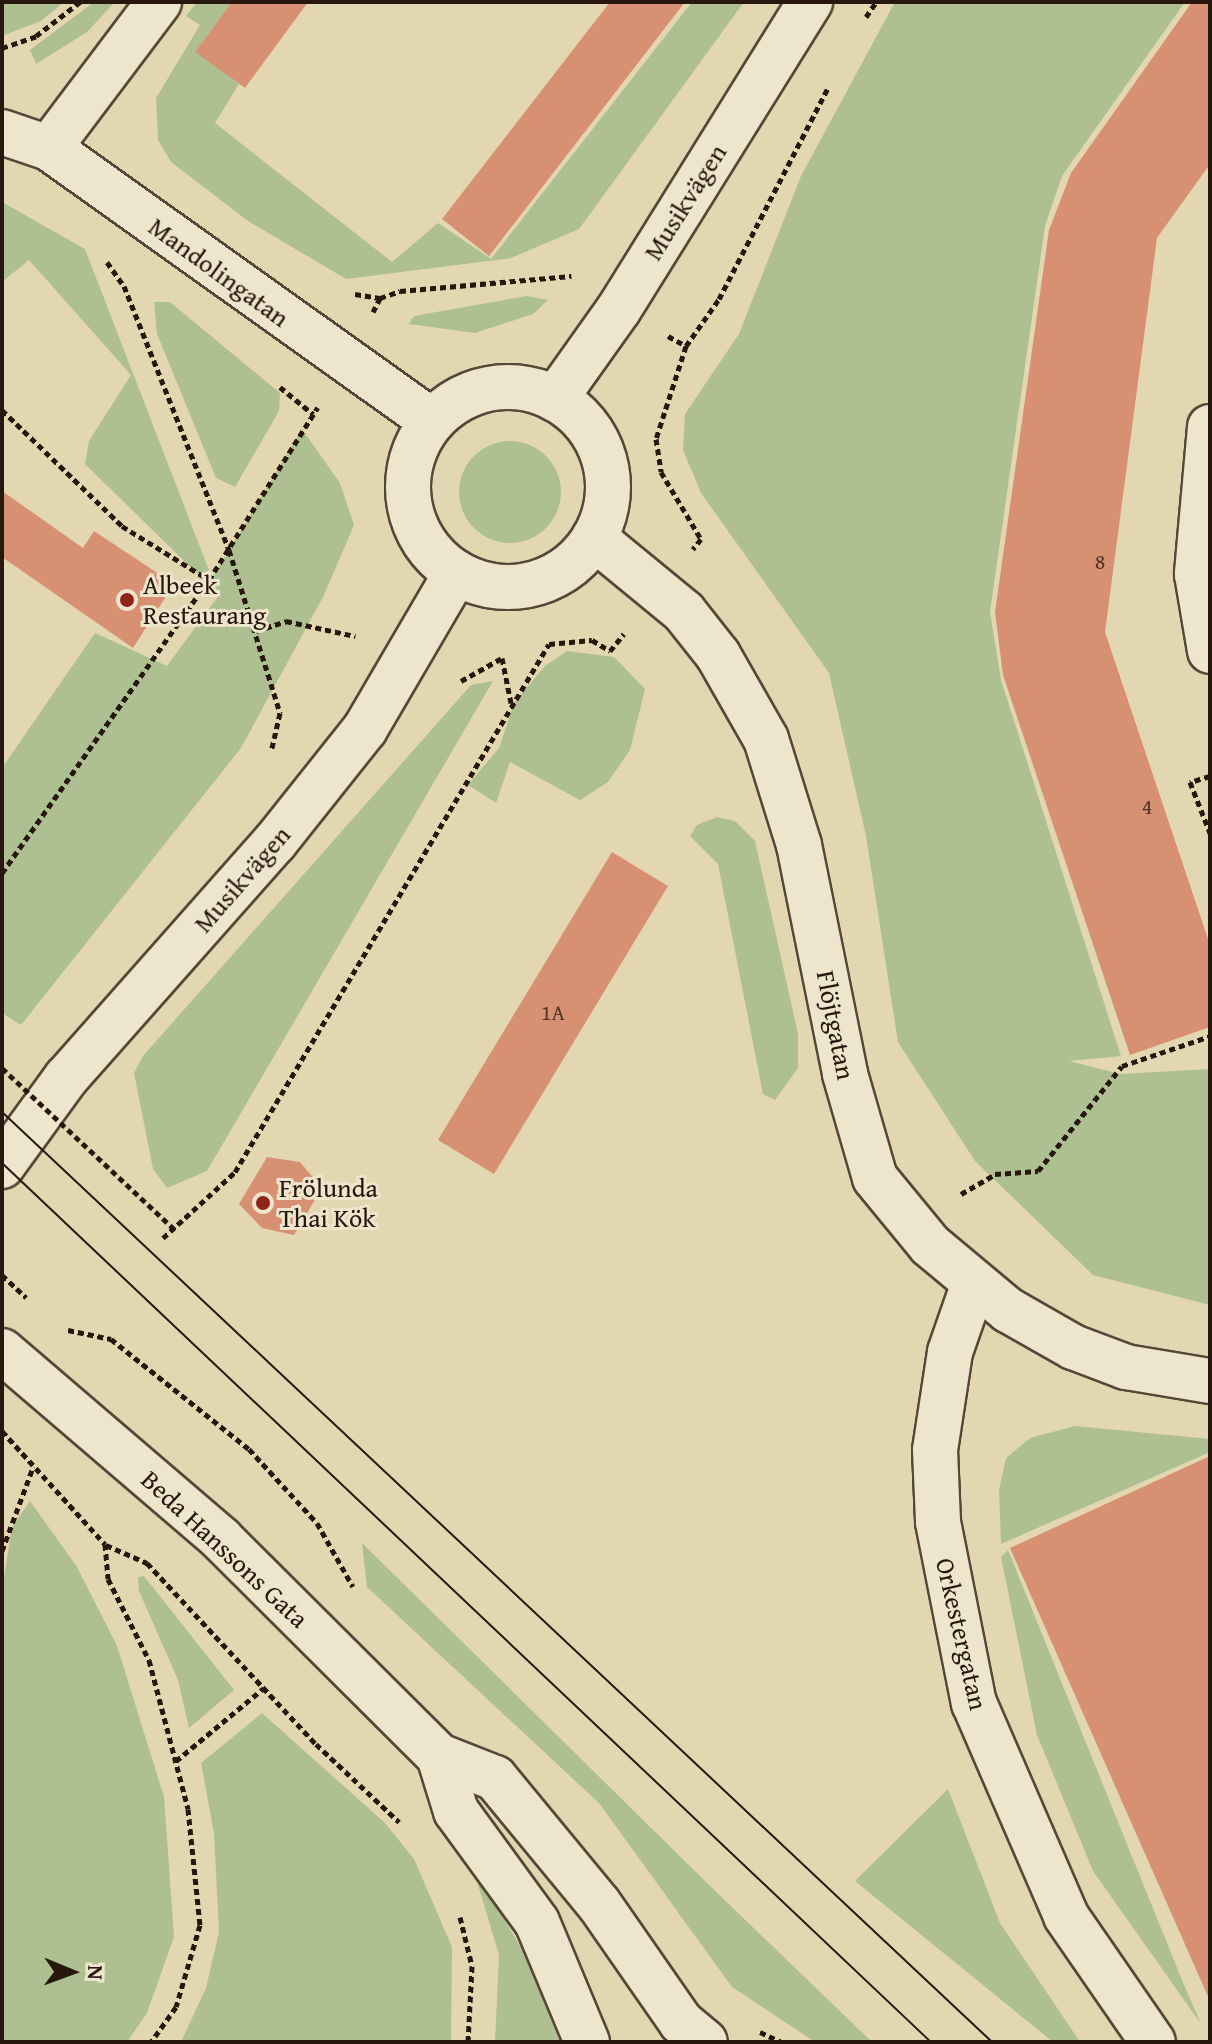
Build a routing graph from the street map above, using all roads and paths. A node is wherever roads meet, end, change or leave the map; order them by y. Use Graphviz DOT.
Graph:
graph roads {
  1 [pos="80,2"];
  2 [pos="159,2"];
  3 [pos="810,2"];
  4 [pos="2,48"];
  5 [pos="2,132"];
  6 [pos="49,148"];
  7 [pos="100,252"];
  8 [pos="337,291"];
  9 [pos="380,298"];
  10 [pos="686,346"];
  11 [pos="555,399"];
  12 [pos="2,410"];
  13 [pos="432,421"];
  14 [pos="1210,427"];
  15 [pos="594,538"];
  16 [pos="229,550"];
  17 [pos="456,573"];
  18 [pos="209,580"];
  19 [pos="659,592"];
  20 [pos="1210,651"];
  21 [pos="266,758"];
  22 [pos="1210,776"];
  23 [pos="1210,833"];
  24 [pos="2,873"];
  25 [pos="1210,1036"];
  26 [pos="2,1068"];
  27 [pos="22,1073"];
  28 [pos="12,1085"];
  29 [pos="2,1166"];
  30 [pos="956,1198"];
  31 [pos="174,1229"];
  32 [pos="163,1238"];
  33 [pos="2,1275"];
  34 [pos="974,1283"];
  35 [pos="35,1305"];
  36 [pos="2,1351"];
  37 [pos="1210,1381"];
  38 [pos="2,1431"];
  39 [pos="33,1467"];
  40 [pos="105,1544"];
  41 [pos="2,1551"];
  42 [pos="264,1688"];
  43 [pos="439,1756"];
  44 [pos="176,1761"];
  45 [pos="403,1826"];
  46 [pos="458,1909"];
  47 [pos="151,2042"];
  48 [pos="468,2042"];
  49 [pos="587,2042"];
  50 [pos="705,2042"];
  51 [pos="1153,2042"];
  1 -- 4 [label="path"];
  2 -- 6 [label="street"];
  3 -- 11 [label="street, Musikvägen"];
  5 -- 6 [label="street, Mandolingatan"];
  6 -- 13 [label="street, Mandolingatan"];
  7 -- 16 [label="path"];
  8 -- 9 [label="path"];
  10 -- 19 [label="path"];
  11 -- 13 [label="street"];
  11 -- 15 [label="street"];
  12 -- 18 [label="path"];
  13 -- 17 [label="street"];
  14 -- 20 [label="street"];
  15 -- 17 [label="street"];
  15 -- 19 [label="street, Flöjtgatan"];
  16 -- 18 [label="path"];
  16 -- 21 [label="path"];
  17 -- 29 [label="street, Musikvägen"];
  18 -- 24 [label="path"];
  19 -- 31 [label="path"];
  19 -- 34 [label="street, Flöjtgatan"];
  22 -- 23 [label="path"];
  25 -- 30 [label="path"];
  26 -- 31 [label="path, bridge"];
  27 -- 28 [label="path"];
  31 -- 32 [label="path"];
  33 -- 35 [label="path"];
  34 -- 37 [label="street, Flöjtgatan"];
  34 -- 51 [label="street, Orkestergatan"];
  36 -- 43 [label="street, Beda Hanssons Gata"];
  38 -- 39 [label="path"];
  39 -- 40 [label="path"];
  39 -- 41 [label="path"];
  40 -- 42 [label="path"];
  40 -- 44 [label="path"];
  42 -- 44 [label="path"];
  42 -- 45 [label="path"];
  43 -- 49 [label="street, Beda Hanssons Gata"];
  43 -- 50 [label="street, Beda Hanssons Gata"];
  44 -- 47 [label="path"];
  46 -- 48 [label="path"];
}
